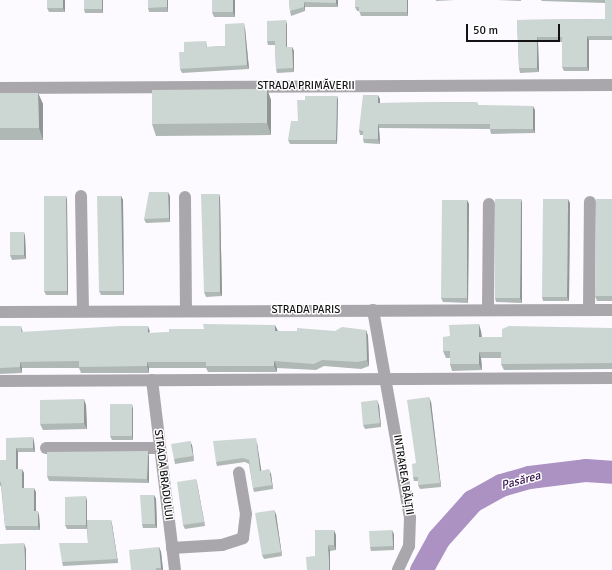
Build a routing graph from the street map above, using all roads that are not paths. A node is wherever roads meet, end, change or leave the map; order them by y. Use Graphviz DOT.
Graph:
graph roads {
  1 [pos="612,85"];
  2 [pos="0,88"];
  3 [pos="81,196"];
  4 [pos="184,197"];
  5 [pos="590,202"];
  6 [pos="490,204"];
  7 [pos="373,310"];
  8 [pos="488,310"];
  9 [pos="589,310"];
  10 [pos="612,310"];
  11 [pos="83,311"];
  12 [pos="186,311"];
  13 [pos="0,312"];
  14 [pos="386,378"];
  15 [pos="612,378"];
  16 [pos="152,380"];
  17 [pos="0,381"];
  18 [pos="46,448"];
  19 [pos="159,448"];
  20 [pos="239,473"];
  21 [pos="172,548"];
  22 [pos="175,570"];
  23 [pos="398,570"];
  1 -- 2 [label="street, STRADA PRIMĂVERII"];
  3 -- 11 [label="street"];
  4 -- 12 [label="street"];
  5 -- 9 [label="street"];
  6 -- 8 [label="street"];
  7 -- 8 [label="street, STRADA PARIS"];
  7 -- 12 [label="street, STRADA PARIS"];
  7 -- 14 [label="street, INTRAREA BĂLȚII"];
  8 -- 9 [label="street, STRADA PARIS"];
  9 -- 10 [label="street, STRADA PARIS"];
  11 -- 12 [label="street, STRADA PARIS"];
  11 -- 13 [label="street, STRADA PARIS"];
  14 -- 15 [label="street"];
  14 -- 16 [label="street"];
  14 -- 23 [label="street, INTRAREA BĂLȚII"];
  16 -- 17 [label="street"];
  16 -- 19 [label="street, STRADA BRADULUI"];
  18 -- 19 [label="street"];
  19 -- 21 [label="street, STRADA BRADULUI"];
  20 -- 21 [label="street"];
  21 -- 22 [label="street, STRADA BRADULUI"];
}
